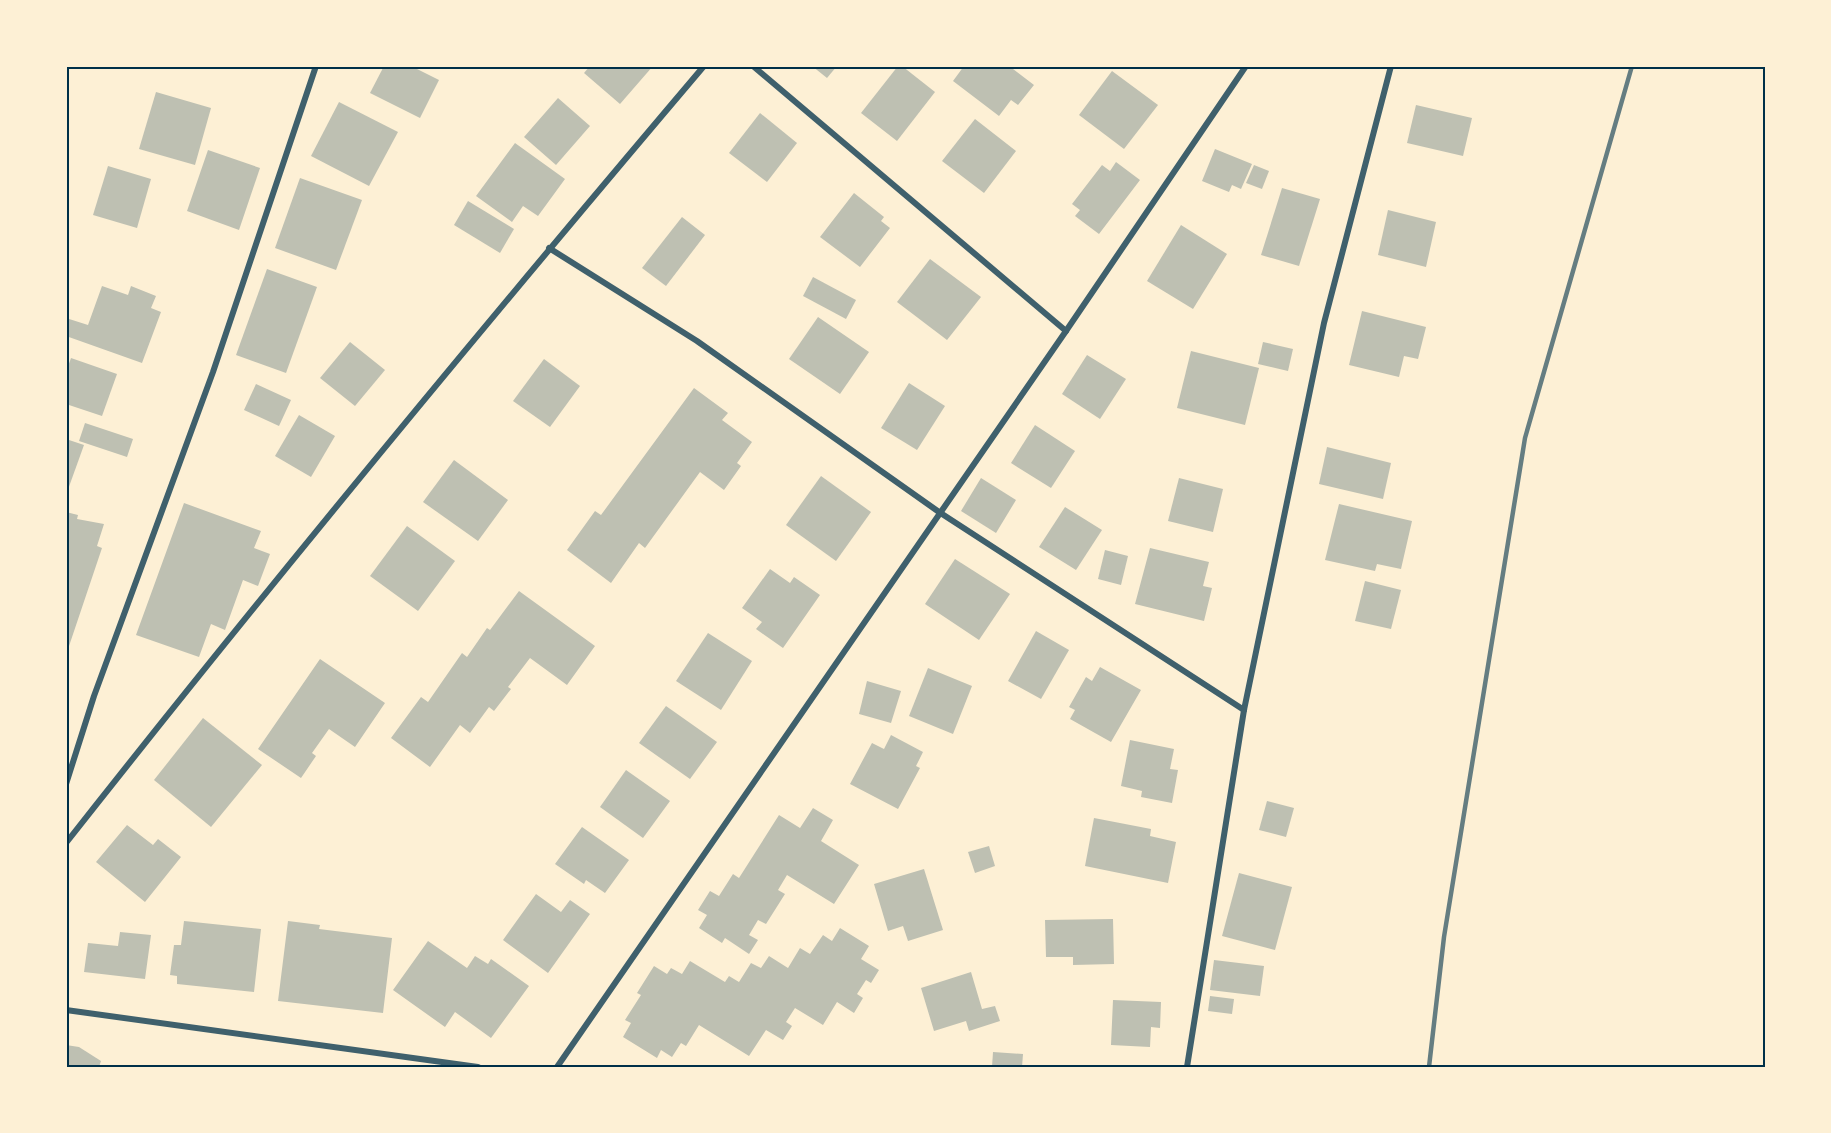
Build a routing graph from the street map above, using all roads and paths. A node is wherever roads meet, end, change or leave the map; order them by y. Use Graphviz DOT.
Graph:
graph roads {
  1 [pos="316,66"];
  2 [pos="704,66"];
  3 [pos="753,66"];
  4 [pos="1246,66"];
  5 [pos="1391,66"];
  6 [pos="549,248"];
  7 [pos="1066,331"];
  8 [pos="939,512"];
  9 [pos="1244,710"];
  10 [pos="66,784"];
  11 [pos="66,843"];
  12 [pos="66,1010"];
  13 [pos="478,1067"];
  14 [pos="557,1067"];
  15 [pos="1187,1067"];
  1 -- 10 [label="street"];
  2 -- 6 [label="street"];
  3 -- 7 [label="street"];
  4 -- 7 [label="street"];
  5 -- 9 [label="street"];
  6 -- 8 [label="street"];
  6 -- 11 [label="street"];
  7 -- 8 [label="street"];
  8 -- 9 [label="street"];
  8 -- 14 [label="street"];
  9 -- 15 [label="street"];
  12 -- 13 [label="street"];
}
